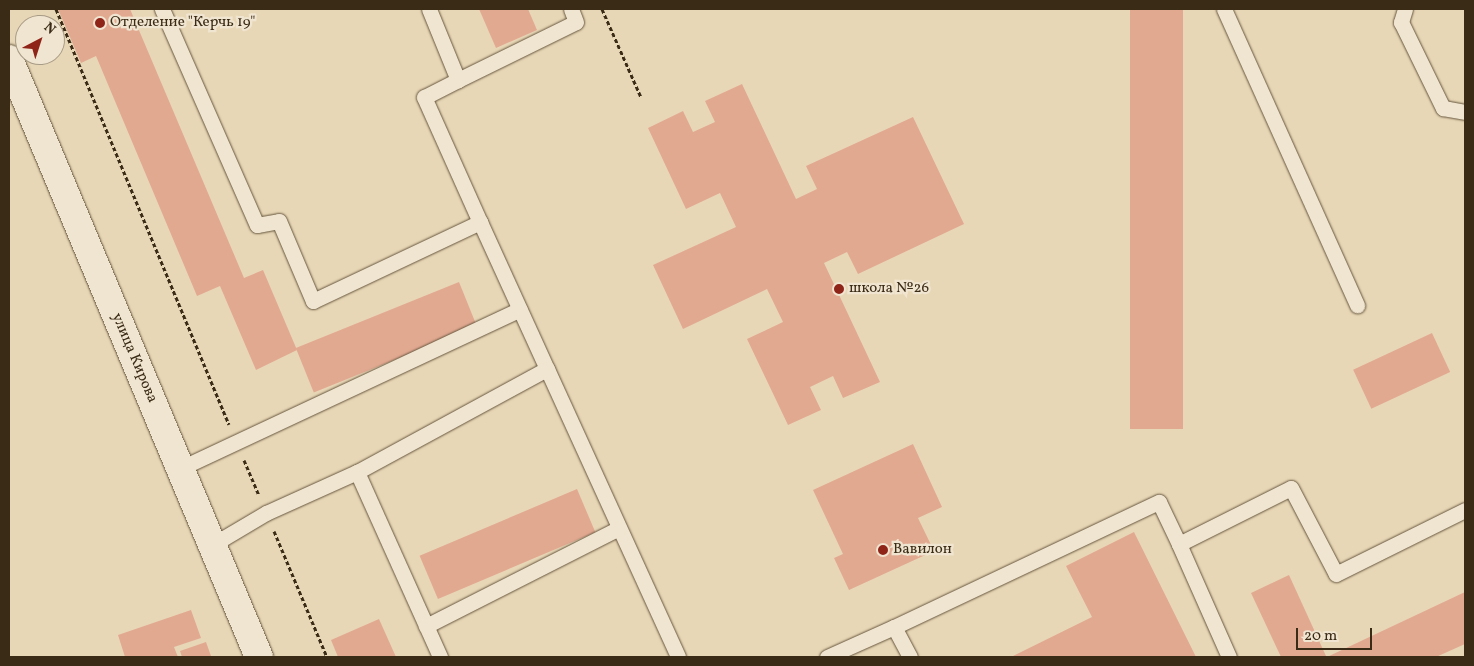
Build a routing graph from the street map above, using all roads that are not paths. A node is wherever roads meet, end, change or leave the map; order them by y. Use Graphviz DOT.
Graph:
graph roads {
  1 [pos="162,9"];
  2 [pos="429,9"];
  3 [pos="571,9"];
  4 [pos="1224,9"];
  5 [pos="1405,9"];
  6 [pos="9,60"];
  7 [pos="458,80"];
  8 [pos="1465,112"];
  9 [pos="480,222"];
  10 [pos="1357,305"];
  11 [pos="520,309"];
  12 [pos="548,369"];
  13 [pos="181,468"];
  14 [pos="358,472"];
  15 [pos="1465,510"];
  16 [pos="619,528"];
  17 [pos="1179,544"];
  18 [pos="212,545"];
  19 [pos="426,626"];
  20 [pos="894,627"];
  21 [pos="259,657"];
  22 [pos="440,657"];
  23 [pos="678,657"];
  24 [pos="827,657"];
  25 [pos="910,657"];
  26 [pos="1229,657"];
  1 -- 9 [label="lane"];
  2 -- 7 [label="lane"];
  3 -- 7 [label="lane"];
  4 -- 10 [label="lane"];
  5 -- 8 [label="lane"];
  6 -- 13 [label="main road, улица Кирова"];
  7 -- 9 [label="lane"];
  9 -- 11 [label="lane"];
  11 -- 12 [label="lane"];
  11 -- 13 [label="lane"];
  12 -- 14 [label="lane"];
  12 -- 16 [label="lane"];
  13 -- 18 [label="main road, улица Кирова"];
  14 -- 18 [label="lane"];
  14 -- 19 [label="lane"];
  15 -- 17 [label="lane"];
  16 -- 19 [label="lane"];
  16 -- 23 [label="lane"];
  17 -- 20 [label="lane"];
  17 -- 26 [label="lane"];
  18 -- 21 [label="main road, улица Кирова"];
  19 -- 22 [label="lane"];
  20 -- 24 [label="lane"];
  20 -- 25 [label="lane"];
}
